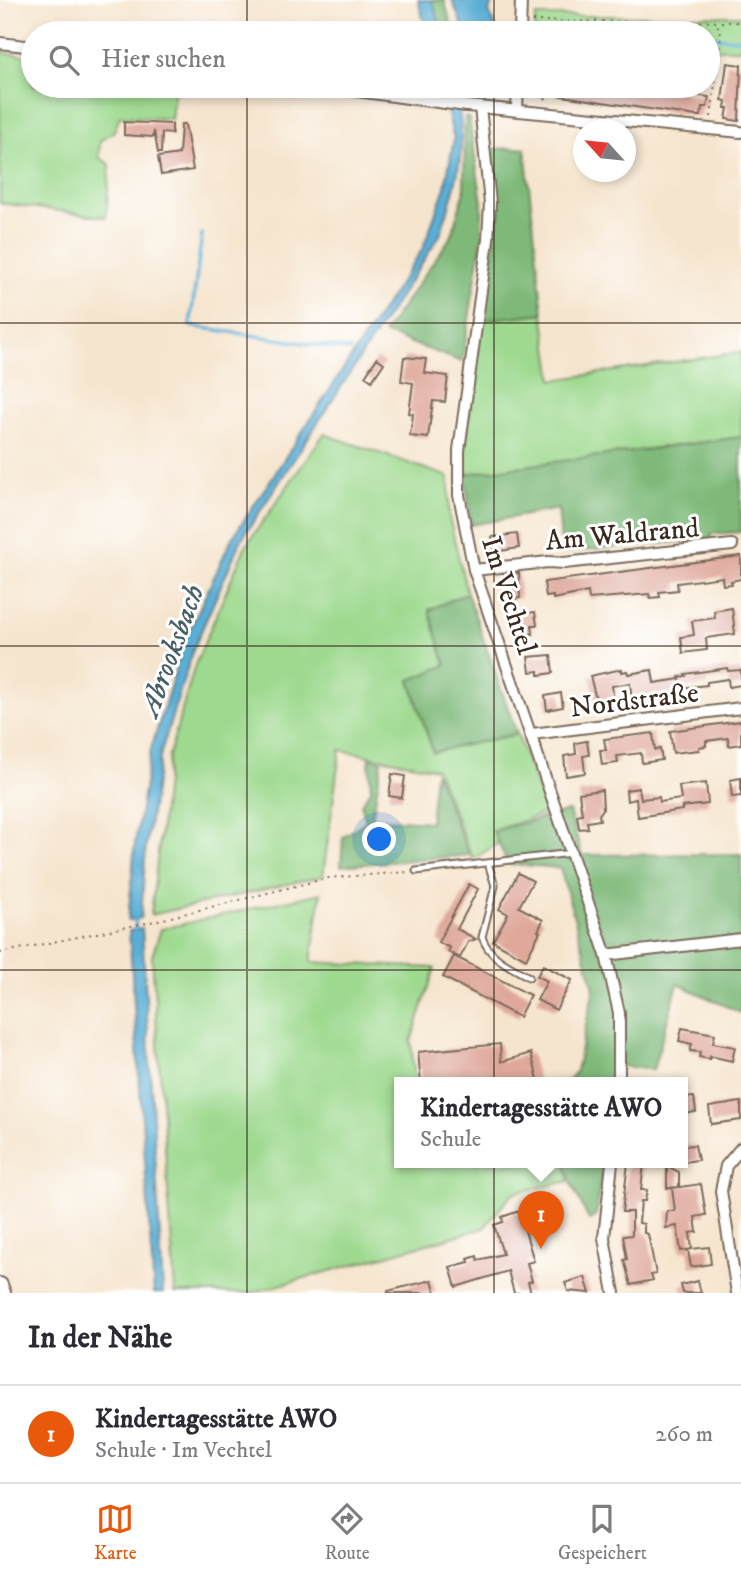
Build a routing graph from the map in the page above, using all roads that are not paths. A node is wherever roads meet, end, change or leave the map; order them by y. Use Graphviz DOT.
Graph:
graph roads {
  1 [pos="521,0"];
  2 [pos="521,21"];
  3 [pos="0,43"];
  4 [pos="21,46"];
  5 [pos="408,98"];
  6 [pos="518,98"];
  7 [pos="481,107"];
  8 [pos="517,110"];
  9 [pos="741,132"];
  10 [pos="732,545"];
  11 [pos="474,570"];
  12 [pos="741,708"];
  13 [pos="532,734"];
  14 [pos="572,853"];
  15 [pos="488,863"];
  16 [pos="416,871"];
  17 [pos="741,939"];
  18 [pos="606,955"];
  19 [pos="529,977"];
  20 [pos="619,1077"];
  21 [pos="741,1148"];
  22 [pos="611,1168"];
  23 [pos="0,1285"];
  24 [pos="3,1293"];
  25 [pos="614,1293"];
  26 [pos="737,1293"];
  1 -- 2 [label="street"];
  3 -- 4 [label="street"];
  5 -- 7 [label="street"];
  6 -- 8 [label="street"];
  7 -- 8 [label="street"];
  7 -- 11 [label="street, Im Vechtel"];
  8 -- 9 [label="street"];
  10 -- 11 [label="street, Am Waldrand"];
  11 -- 13 [label="street, Im Vechtel"];
  12 -- 13 [label="street, Nordstraße"];
  13 -- 14 [label="street, Im Vechtel"];
  14 -- 15 [label="lane"];
  14 -- 18 [label="street, Im Vechtel"];
  15 -- 16 [label="lane"];
  15 -- 19 [label="lane"];
  17 -- 18 [label="street"];
  18 -- 20 [label="street, Im Vechtel"];
  21 -- 26 [label="street"];
  22 -- 25 [label="street"];
  23 -- 24 [label="street"];
}
